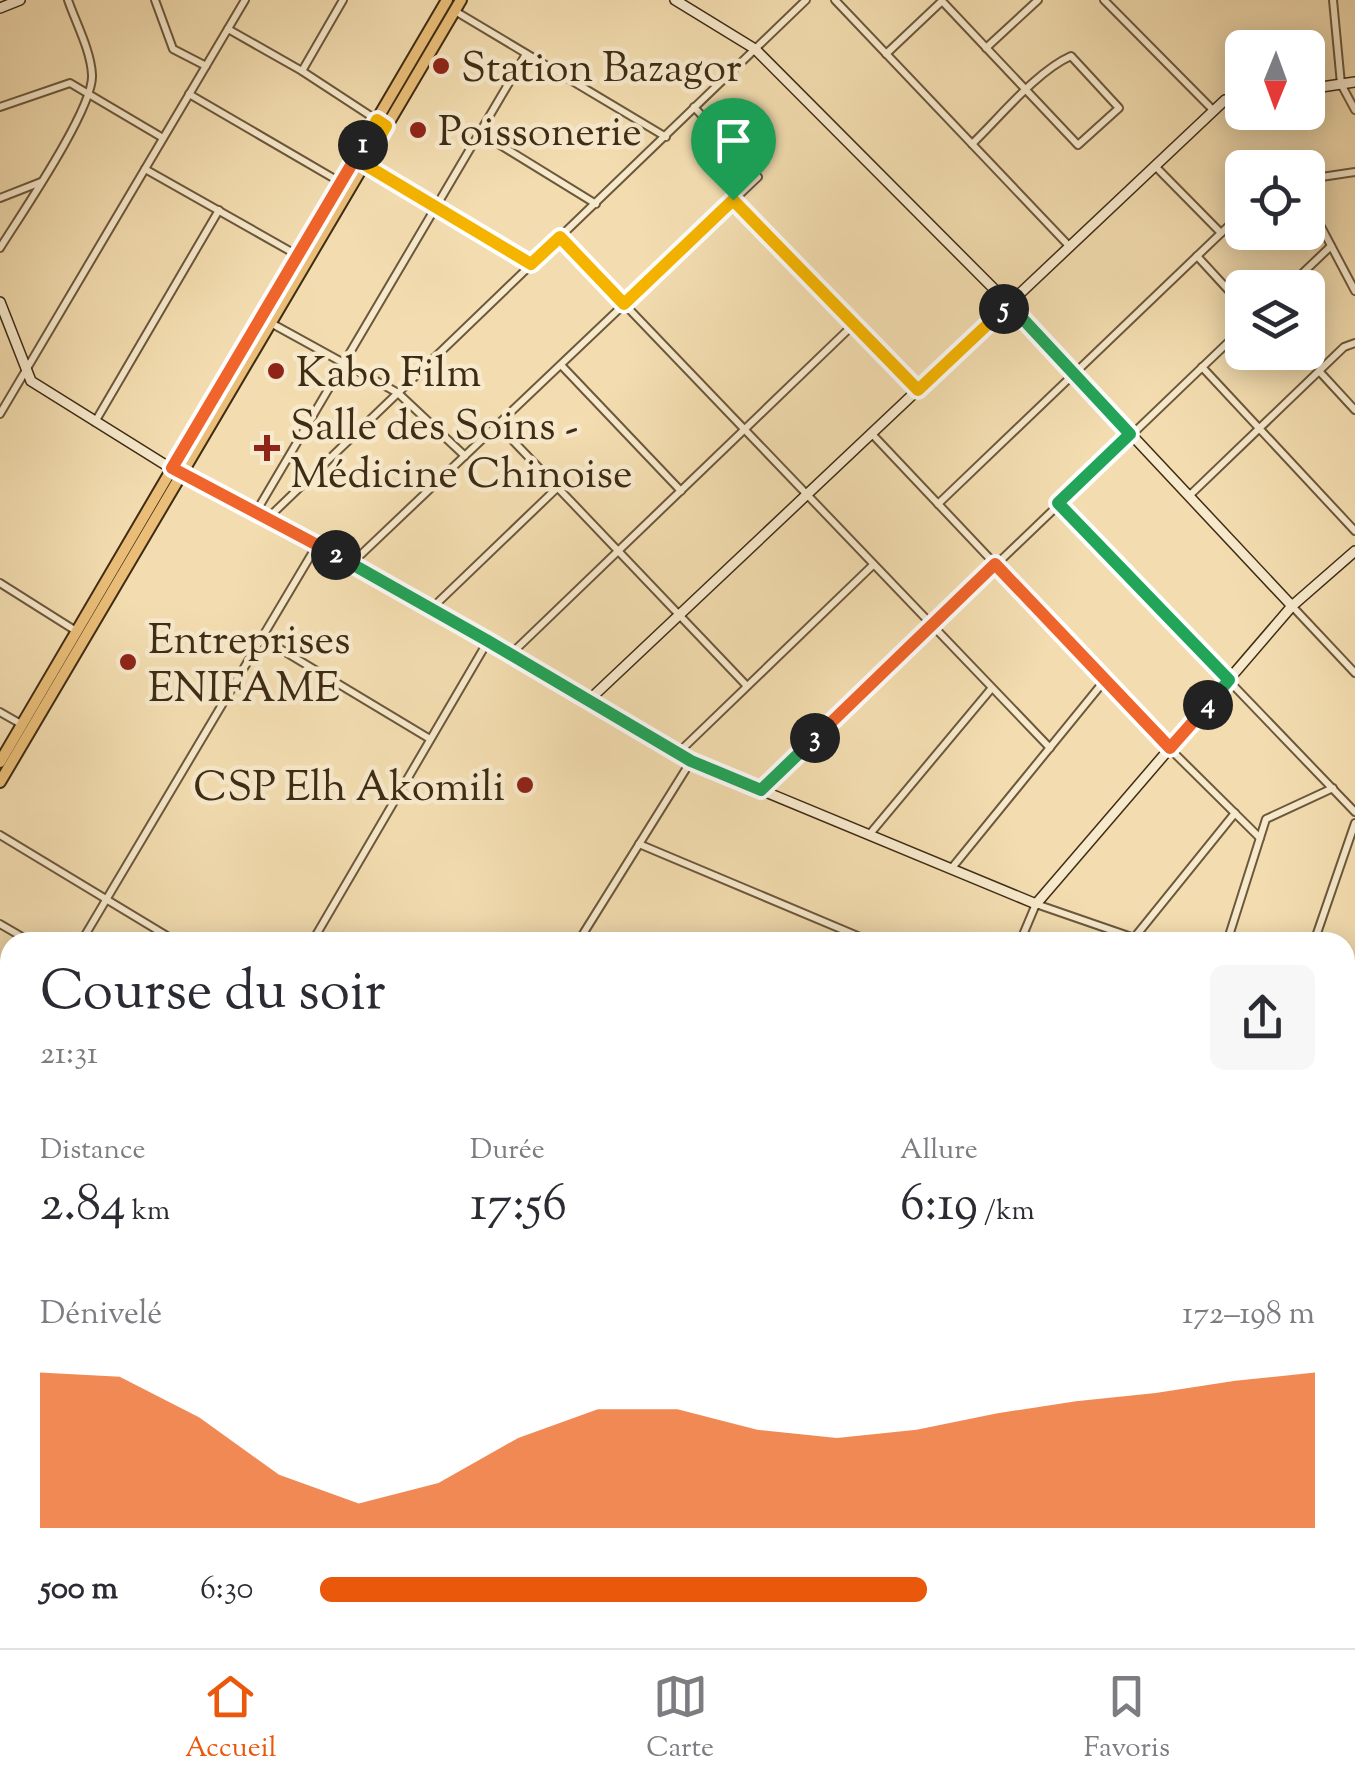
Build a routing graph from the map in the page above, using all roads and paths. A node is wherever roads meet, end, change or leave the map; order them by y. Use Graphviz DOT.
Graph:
graph roads {
  1 [pos="20,0"];
  2 [pos="68,0"];
  3 [pos="155,0"];
  4 [pos="245,0"];
  5 [pos="343,0"];
  6 [pos="448,0"];
  7 [pos="677,0"];
  8 [pos="806,0"];
  9 [pos="834,0"];
  10 [pos="1038,0"];
  11 [pos="1104,0"];
  12 [pos="1332,0"];
  13 [pos="943,1"];
  14 [pos="458,6"];
  15 [pos="0,8"];
  16 [pos="228,29"];
  17 [pos="986,48"];
  18 [pos="754,49"];
  19 [pos="526,54"];
  20 [pos="886,54"];
  21 [pos="206,66"];
  22 [pos="302,71"];
  23 [pos="1355,82"];
  24 [pos="1342,84"];
  25 [pos="1325,86"];
  26 [pos="1027,91"];
  27 [pos="91,93"];
  28 [pos="189,94"];
  29 [pos="1225,101"];
  30 [pos="694,107"];
  31 [pos="0,108"];
  32 [pos="1355,110"];
  33 [pos="1214,111"];
  34 [pos="382,123"];
  35 [pos="480,132"];
  36 [pos="666,137"];
  37 [pos="163,138"];
  38 [pos="972,144"];
  39 [pos="364,164"];
  40 [pos="1156,166"];
  41 [pos="145,169"];
  42 [pos="1355,172"];
  43 [pos="1325,176"];
  44 [pos="42,181"];
  45 [pos="341,182"];
  46 [pos="0,198"];
  47 [pos="733,200"];
  48 [pos="596,204"];
  49 [pos="435,208"];
  50 [pos="219,210"];
  51 [pos="1225,229"];
  52 [pos="1222,232"];
  53 [pos="1325,235"];
  54 [pos="560,237"];
  55 [pos="1070,246"];
  56 [pos="1331,246"];
  57 [pos="0,248"];
  58 [pos="298,255"];
  59 [pos="1197,256"];
  60 [pos="531,264"];
  61 [pos="1306,270"];
  62 [pos="1225,286"];
  63 [pos="1355,291"];
  64 [pos="0,302"];
  65 [pos="624,304"];
  66 [pos="1009,304"];
  67 [pos="269,322"];
  68 [pos="854,324"];
  69 [pos="1355,342"];
  70 [pos="1225,345"];
  71 [pos="344,362"];
  72 [pos="561,364"];
  73 [pos="1325,365"];
  74 [pos="1202,367"];
  75 [pos="26,370"];
  76 [pos="1320,370"];
  77 [pos="1073,373"];
  78 [pos="918,390"];
  79 [pos="398,393"];
  80 [pos="1355,410"];
  81 [pos="0,414"];
  82 [pos="95,422"];
  83 [pos="498,425"];
  84 [pos="744,430"];
  85 [pos="1258,430"];
  86 [pos="872,434"];
  87 [pos="1130,434"];
  88 [pos="464,456"];
  89 [pos="176,471"];
  90 [pos="557,488"];
  91 [pos="681,491"];
  92 [pos="806,495"];
  93 [pos="1189,496"];
  94 [pos="1058,503"];
  95 [pos="938,504"];
  96 [pos="256,512"];
  97 [pos="268,518"];
  98 [pos="1355,531"];
  99 [pos="317,545"];
  100 [pos="618,551"];
  101 [pos="1355,551"];
  102 [pos="351,564"];
  103 [pos="873,564"];
  104 [pos="995,564"];
  105 [pos="0,583"];
  106 [pos="1292,606"];
  107 [pos="432,609"];
  108 [pos="679,615"];
  109 [pos="931,626"];
  110 [pos="76,631"];
  111 [pos="262,638"];
  112 [pos="488,641"];
  113 [pos="511,654"];
  114 [pos="1351,663"];
  115 [pos="1355,673"];
  116 [pos="1105,680"];
  117 [pos="1229,680"];
  118 [pos="747,686"];
  119 [pos="992,689"];
  120 [pos="588,702"];
  121 [pos="0,712"];
  122 [pos="21,724"];
  123 [pos="430,740"];
  124 [pos="1050,748"];
  125 [pos="1170,748"];
  126 [pos="678,753"];
  127 [pos="4,761"];
  128 [pos="691,761"];
  129 [pos="0,782"];
  130 [pos="1333,788"];
  131 [pos="761,790"];
  132 [pos="1355,812"];
  133 [pos="1235,813"];
  134 [pos="1355,824"];
  135 [pos="0,835"];
  136 [pos="869,835"];
  137 [pos="1260,838"];
  138 [pos="639,844"];
  139 [pos="951,869"];
  140 [pos="106,900"];
  141 [pos="1036,904"];
  142 [pos="87,932"];
  143 [pos="160,932"];
  144 [pos="318,932"];
  145 [pos="584,932"];
  146 [pos="848,932"];
  147 [pos="1024,932"];
  148 [pos="1117,932"];
  149 [pos="1139,932"];
  150 [pos="1230,932"];
  151 [pos="1317,932"];
  1 -- 15 [label="street"];
  2 -- 27 [label="street"];
  3 -- 21 [label="street"];
  4 -- 16 [label="street"];
  5 -- 22 [label="street"];
  6 -- 34 [label="main road"];
  7 -- 18 [label="street"];
  8 -- 18 [label="street"];
  9 -- 20 [label="street"];
  10 -- 17 [label="street"];
  11 -- 33 [label="street"];
  12 -- 24 [label="street"];
  13 -- 17 [label="street"];
  13 -- 20 [label="street"];
  14 -- 19 [label="street"];
  14 -- 34 [label="main road"];
  16 -- 21 [label="street"];
  16 -- 22 [label="street"];
  17 -- 26 [label="street"];
  18 -- 30 [label="street"];
  18 -- 66 [label="street"];
  19 -- 35 [label="street"];
  19 -- 36 [label="street"];
  20 -- 38 [label="street"];
  21 -- 28 [label="street"];
  22 -- 34 [label="street"];
  23 -- 24 [label="street"];
  24 -- 25 [label="street"];
  24 -- 32 [label="street"];
  26 -- 26 [label="street"];
  26 -- 38 [label="street"];
  27 -- 31 [label="street"];
  27 -- 37 [label="street"];
  27 -- 44 [label="street"];
  28 -- 37 [label="street"];
  28 -- 45 [label="street"];
  29 -- 33 [label="street"];
  30 -- 36 [label="street"];
  30 -- 47 [label="street"];
  33 -- 40 [label="street"];
  34 -- 39 [label="main road"];
  34 -- 45 [label="main road"];
  35 -- 48 [label="street"];
  35 -- 49 [label="street"];
  36 -- 48 [label="street"];
  37 -- 41 [label="street"];
  38 -- 55 [label="street"];
  39 -- 49 [label="street"];
  39 -- 67 [label="main road"];
  40 -- 52 [label="street"];
  40 -- 55 [label="street"];
  41 -- 50 [label="street"];
  41 -- 75 [label="street"];
  42 -- 43 [label="street"];
  44 -- 46 [label="street"];
  44 -- 57 [label="street"];
  45 -- 58 [label="main road"];
  47 -- 65 [label="street"];
  47 -- 68 [label="street"];
  48 -- 54 [label="street"];
  49 -- 60 [label="street"];
  49 -- 71 [label="street"];
  50 -- 58 [label="street"];
  50 -- 82 [label="street"];
  51 -- 52 [label="street"];
  52 -- 59 [label="street"];
  53 -- 56 [label="street"];
  54 -- 60 [label="street"];
  54 -- 65 [label="street"];
  55 -- 66 [label="street"];
  56 -- 61 [label="street"];
  56 -- 63 [label="street"];
  58 -- 89 [label="main road"];
  59 -- 62 [label="street"];
  59 -- 77 [label="street"];
  60 -- 79 [label="street"];
  64 -- 75 [label="street"];
  65 -- 72 [label="street"];
  65 -- 84 [label="street"];
  66 -- 77 [label="street"];
  66 -- 78 [label="street"];
  67 -- 71 [label="street"];
  67 -- 89 [label="main road"];
  68 -- 78 [label="street"];
  68 -- 84 [label="street"];
  69 -- 73 [label="street"];
  70 -- 74 [label="street"];
  71 -- 79 [label="street"];
  71 -- 96 [label="street"];
  72 -- 83 [label="street"];
  72 -- 91 [label="street"];
  74 -- 85 [label="street"];
  74 -- 87 [label="street"];
  75 -- 81 [label="street"];
  75 -- 82 [label="street"];
  76 -- 80 [label="street"];
  76 -- 85 [label="street"];
  77 -- 87 [label="street"];
  77 -- 95 [label="street"];
  78 -- 86 [label="street"];
  79 -- 88 [label="street"];
  79 -- 97 [label="street"];
  82 -- 89 [label="street"];
  83 -- 88 [label="street"];
  83 -- 90 [label="street"];
  84 -- 91 [label="street"];
  84 -- 92 [label="street"];
  85 -- 93 [label="street"];
  85 -- 98 [label="street"];
  86 -- 92 [label="street"];
  86 -- 95 [label="street"];
  87 -- 93 [label="street"];
  87 -- 94 [label="street"];
  88 -- 102 [label="street"];
  89 -- 96 [label="street"];
  89 -- 110 [label="main road"];
  89 -- 127 [label="main road"];
  90 -- 100 [label="street"];
  90 -- 107 [label="street"];
  91 -- 100 [label="street"];
  92 -- 103 [label="street"];
  92 -- 108 [label="street"];
  93 -- 106 [label="street"];
  94 -- 104 [label="street"];
  94 -- 117 [label="street"];
  95 -- 104 [label="street"];
  96 -- 97 [label="street"];
  97 -- 99 [label="street"];
  99 -- 102 [label="street"];
  99 -- 111 [label="street"];
  100 -- 108 [label="street"];
  100 -- 113 [label="street"];
  101 -- 106 [label="street"];
  102 -- 107 [label="street"];
  103 -- 109 [label="street"];
  103 -- 118 [label="street"];
  104 -- 109 [label="street"];
  104 -- 116 [label="street"];
  105 -- 110 [label="street"];
  106 -- 114 [label="street"];
  106 -- 117 [label="street"];
  107 -- 112 [label="street"];
  108 -- 118 [label="street"];
  108 -- 120 [label="street"];
  109 -- 119 [label="street"];
  109 -- 131 [label="street"];
  110 -- 122 [label="main road"];
  111 -- 123 [label="street"];
  111 -- 140 [label="street"];
  112 -- 113 [label="street"];
  112 -- 123 [label="street"];
  113 -- 120 [label="street"];
  114 -- 115 [label="street"];
  116 -- 124 [label="street"];
  116 -- 125 [label="street"];
  117 -- 125 [label="street"];
  117 -- 130 [label="street"];
  118 -- 126 [label="street"];
  119 -- 124 [label="street"];
  119 -- 136 [label="street"];
  120 -- 126 [label="street"];
  121 -- 122 [label="street"];
  122 -- 127 [label="main road"];
  123 -- 144 [label="street"];
  124 -- 139 [label="street"];
  125 -- 133 [label="street"];
  125 -- 141 [label="street"];
  126 -- 128 [label="street"];
  127 -- 129 [label="main road"];
  128 -- 131 [label="street"];
  128 -- 138 [label="street"];
  130 -- 132 [label="street"];
  130 -- 137 [label="street"];
  131 -- 136 [label="street"];
  133 -- 137 [label="street"];
  133 -- 149 [label="street"];
  134 -- 151 [label="street"];
  135 -- 140 [label="street"];
  136 -- 139 [label="street"];
  137 -- 150 [label="street"];
  138 -- 145 [label="street"];
  138 -- 146 [label="street"];
  139 -- 141 [label="street"];
  140 -- 142 [label="street"];
  140 -- 143 [label="street"];
  141 -- 147 [label="street"];
  141 -- 148 [label="street"];
}
